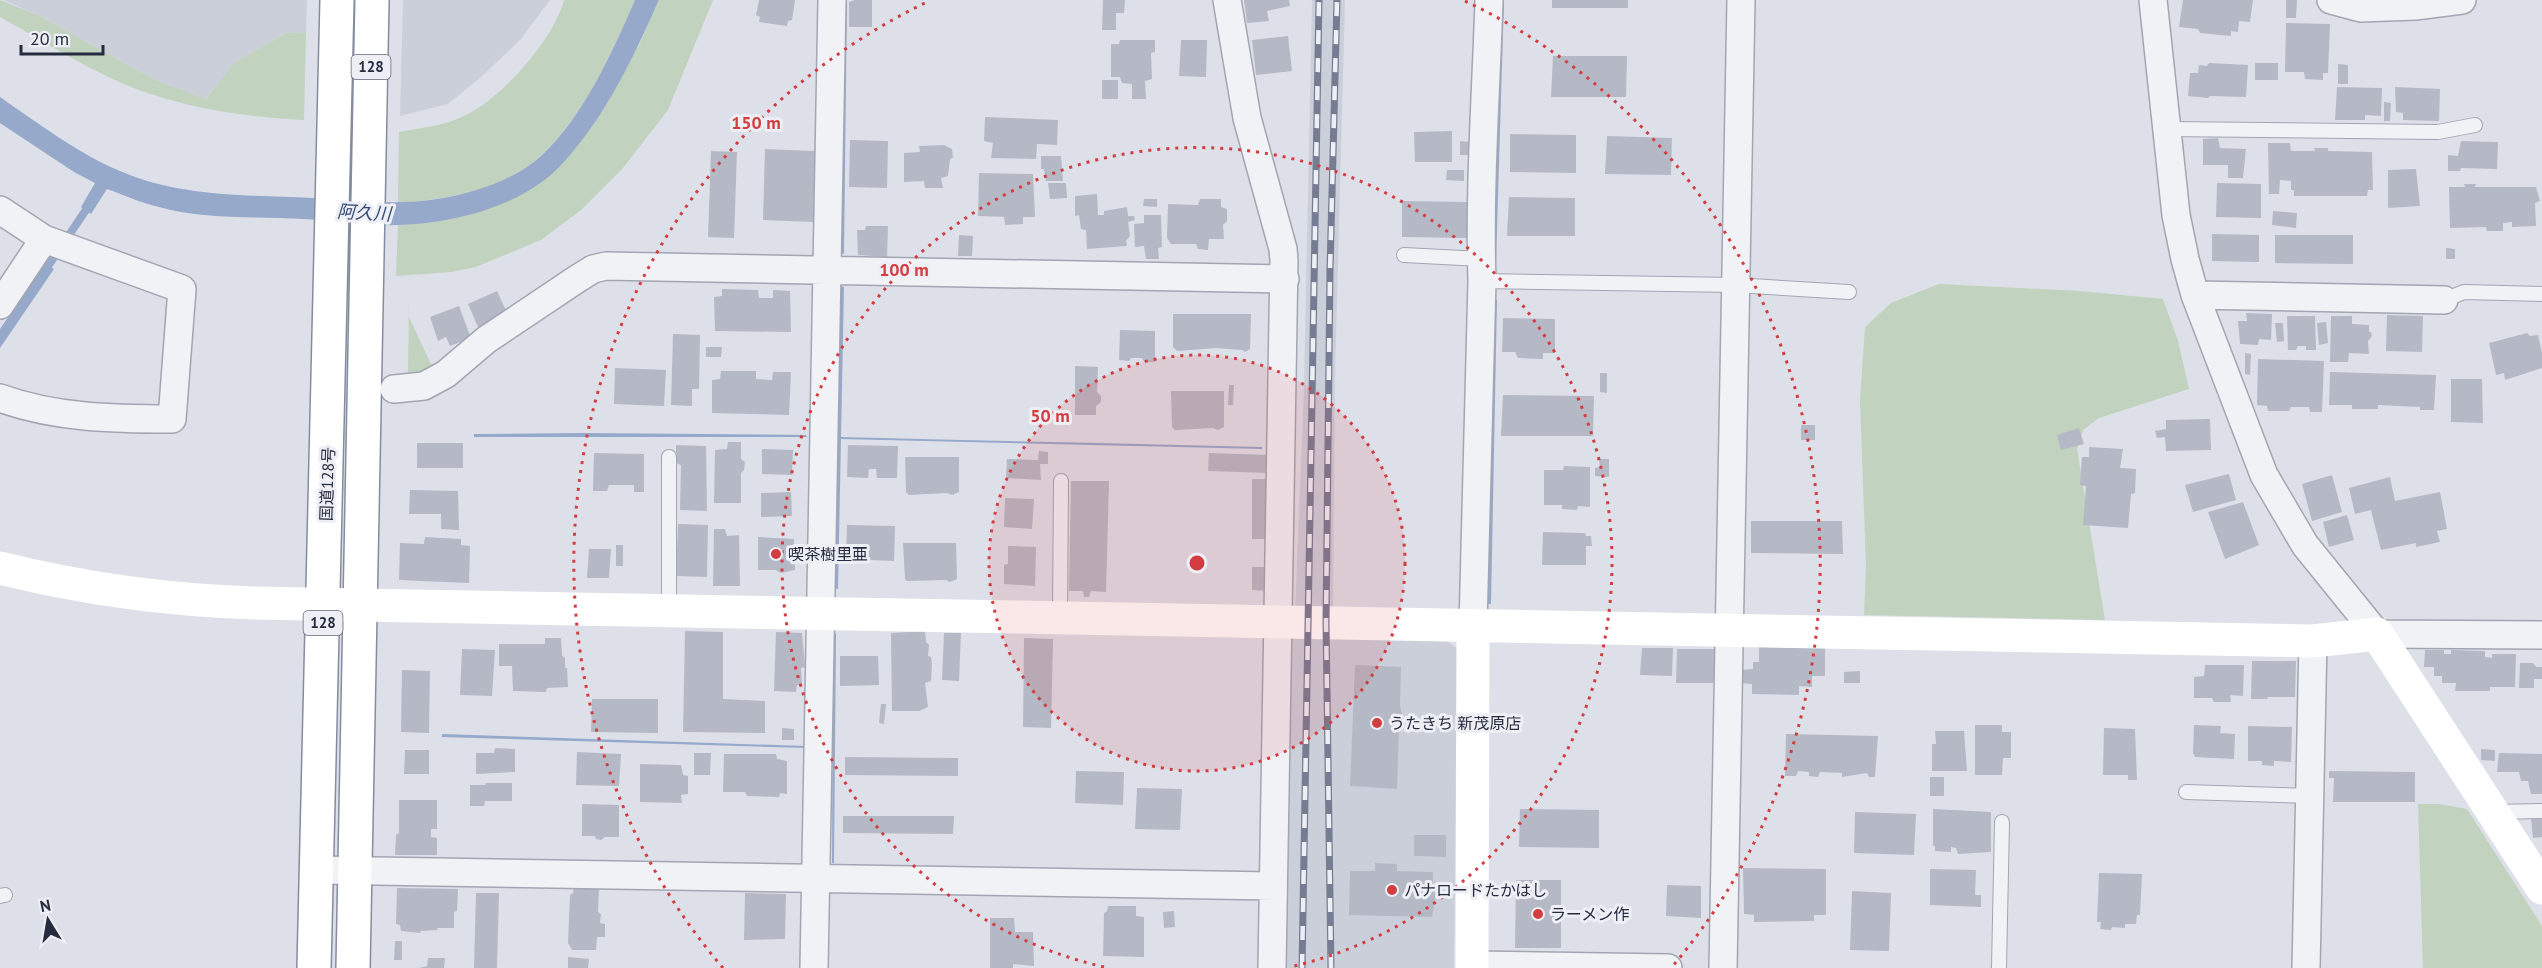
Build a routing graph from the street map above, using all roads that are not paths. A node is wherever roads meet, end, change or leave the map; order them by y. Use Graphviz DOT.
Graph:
graph roads {
  1 [pos="337,0"];
  2 [pos="372,0"];
  3 [pos="831,0"];
  4 [pos="1227,0"];
  5 [pos="1489,0"];
  6 [pos="1742,0"];
  7 [pos="2153,0"];
  8 [pos="2331,0"];
  9 [pos="2462,0"];
  10 [pos="2475,125"];
  11 [pos="2166,129"];
  12 [pos="0,210"];
  13 [pos="44,239"];
  14 [pos="1404,255"];
  15 [pos="827,270"];
  16 [pos="1482,270"];
  17 [pos="1285,279"];
  18 [pos="1735,285"];
  19 [pos="1849,292"];
  20 [pos="2542,294"];
  21 [pos="2196,295"];
  22 [pos="2444,300"];
  23 [pos="0,305"];
  24 [pos="394,389"];
  25 [pos="0,398"];
  26 [pos="669,457"];
  27 [pos="1061,481"];
  28 [pos="0,568"];
  29 [pos="323,604"];
  30 [pos="359,605"];
  31 [pos="669,610"];
  32 [pos="820,613"];
  33 [pos="1060,617"];
  34 [pos="1276,621"];
  35 [pos="1473,626"];
  36 [pos="1728,629"];
  37 [pos="2377,634"];
  38 [pos="2542,635"];
  39 [pos="2313,641"];
  40 [pos="2186,792"];
  41 [pos="2310,796"];
  42 [pos="2542,811"];
  43 [pos="2491,812"];
  44 [pos="2002,822"];
  45 [pos="317,870"];
  46 [pos="354,872"];
  47 [pos="816,878"];
  48 [pos="1273,886"];
  49 [pos="2542,888"];
  50 [pos="1472,966"];
  51 [pos="314,968"];
  52 [pos="352,968"];
  53 [pos="814,968"];
  54 [pos="1272,968"];
  55 [pos="1668,968"];
  56 [pos="1723,968"];
  57 [pos="1999,968"];
  58 [pos="2306,968"];
  1 -- 29 [label="main road, 国道128号 / 128"];
  2 -- 30 [label="main road, 国道128号 / 128"];
  3 -- 15 [label="street"];
  4 -- 17 [label="street"];
  5 -- 16 [label="street"];
  6 -- 18 [label="street"];
  7 -- 11 [label="street"];
  8 -- 9 [label="street"];
  10 -- 11 [label="lane"];
  11 -- 21 [label="street"];
  12 -- 13 [label="street"];
  13 -- 23 [label="street"];
  13 -- 25 [label="street"];
  14 -- 16 [label="lane"];
  15 -- 17 [label="street"];
  15 -- 24 [label="street"];
  15 -- 32 [label="street"];
  16 -- 18 [label="lane"];
  16 -- 35 [label="street"];
  17 -- 34 [label="street"];
  18 -- 19 [label="lane"];
  18 -- 36 [label="street"];
  20 -- 22 [label="lane"];
  21 -- 22 [label="street"];
  21 -- 37 [label="street"];
  26 -- 31 [label="lane"];
  27 -- 33 [label="lane"];
  28 -- 29 [label="main road"];
  29 -- 30 [label="main road"];
  29 -- 45 [label="main road, 国道128号 / 128"];
  30 -- 31 [label="main road"];
  30 -- 46 [label="main road, 国道128号 / 128"];
  31 -- 32 [label="main road"];
  32 -- 33 [label="main road"];
  32 -- 47 [label="street"];
  33 -- 34 [label="main road"];
  34 -- 35 [label="main road"];
  34 -- 48 [label="street"];
  35 -- 36 [label="main road"];
  35 -- 50 [label="main road"];
  36 -- 39 [label="main road"];
  36 -- 56 [label="street"];
  37 -- 38 [label="street"];
  37 -- 39 [label="main road"];
  37 -- 43 [label="main road"];
  39 -- 41 [label="street"];
  40 -- 41 [label="lane"];
  41 -- 58 [label="street"];
  42 -- 43 [label="lane"];
  43 -- 49 [label="main road"];
  44 -- 57 [label="lane"];
  45 -- 46 [label="street"];
  45 -- 51 [label="main road, 国道128号 / 128"];
  46 -- 47 [label="street"];
  46 -- 52 [label="main road, 国道128号 / 128"];
  47 -- 48 [label="street"];
  47 -- 53 [label="street"];
  48 -- 54 [label="street"];
  50 -- 55 [label="street"];
}
